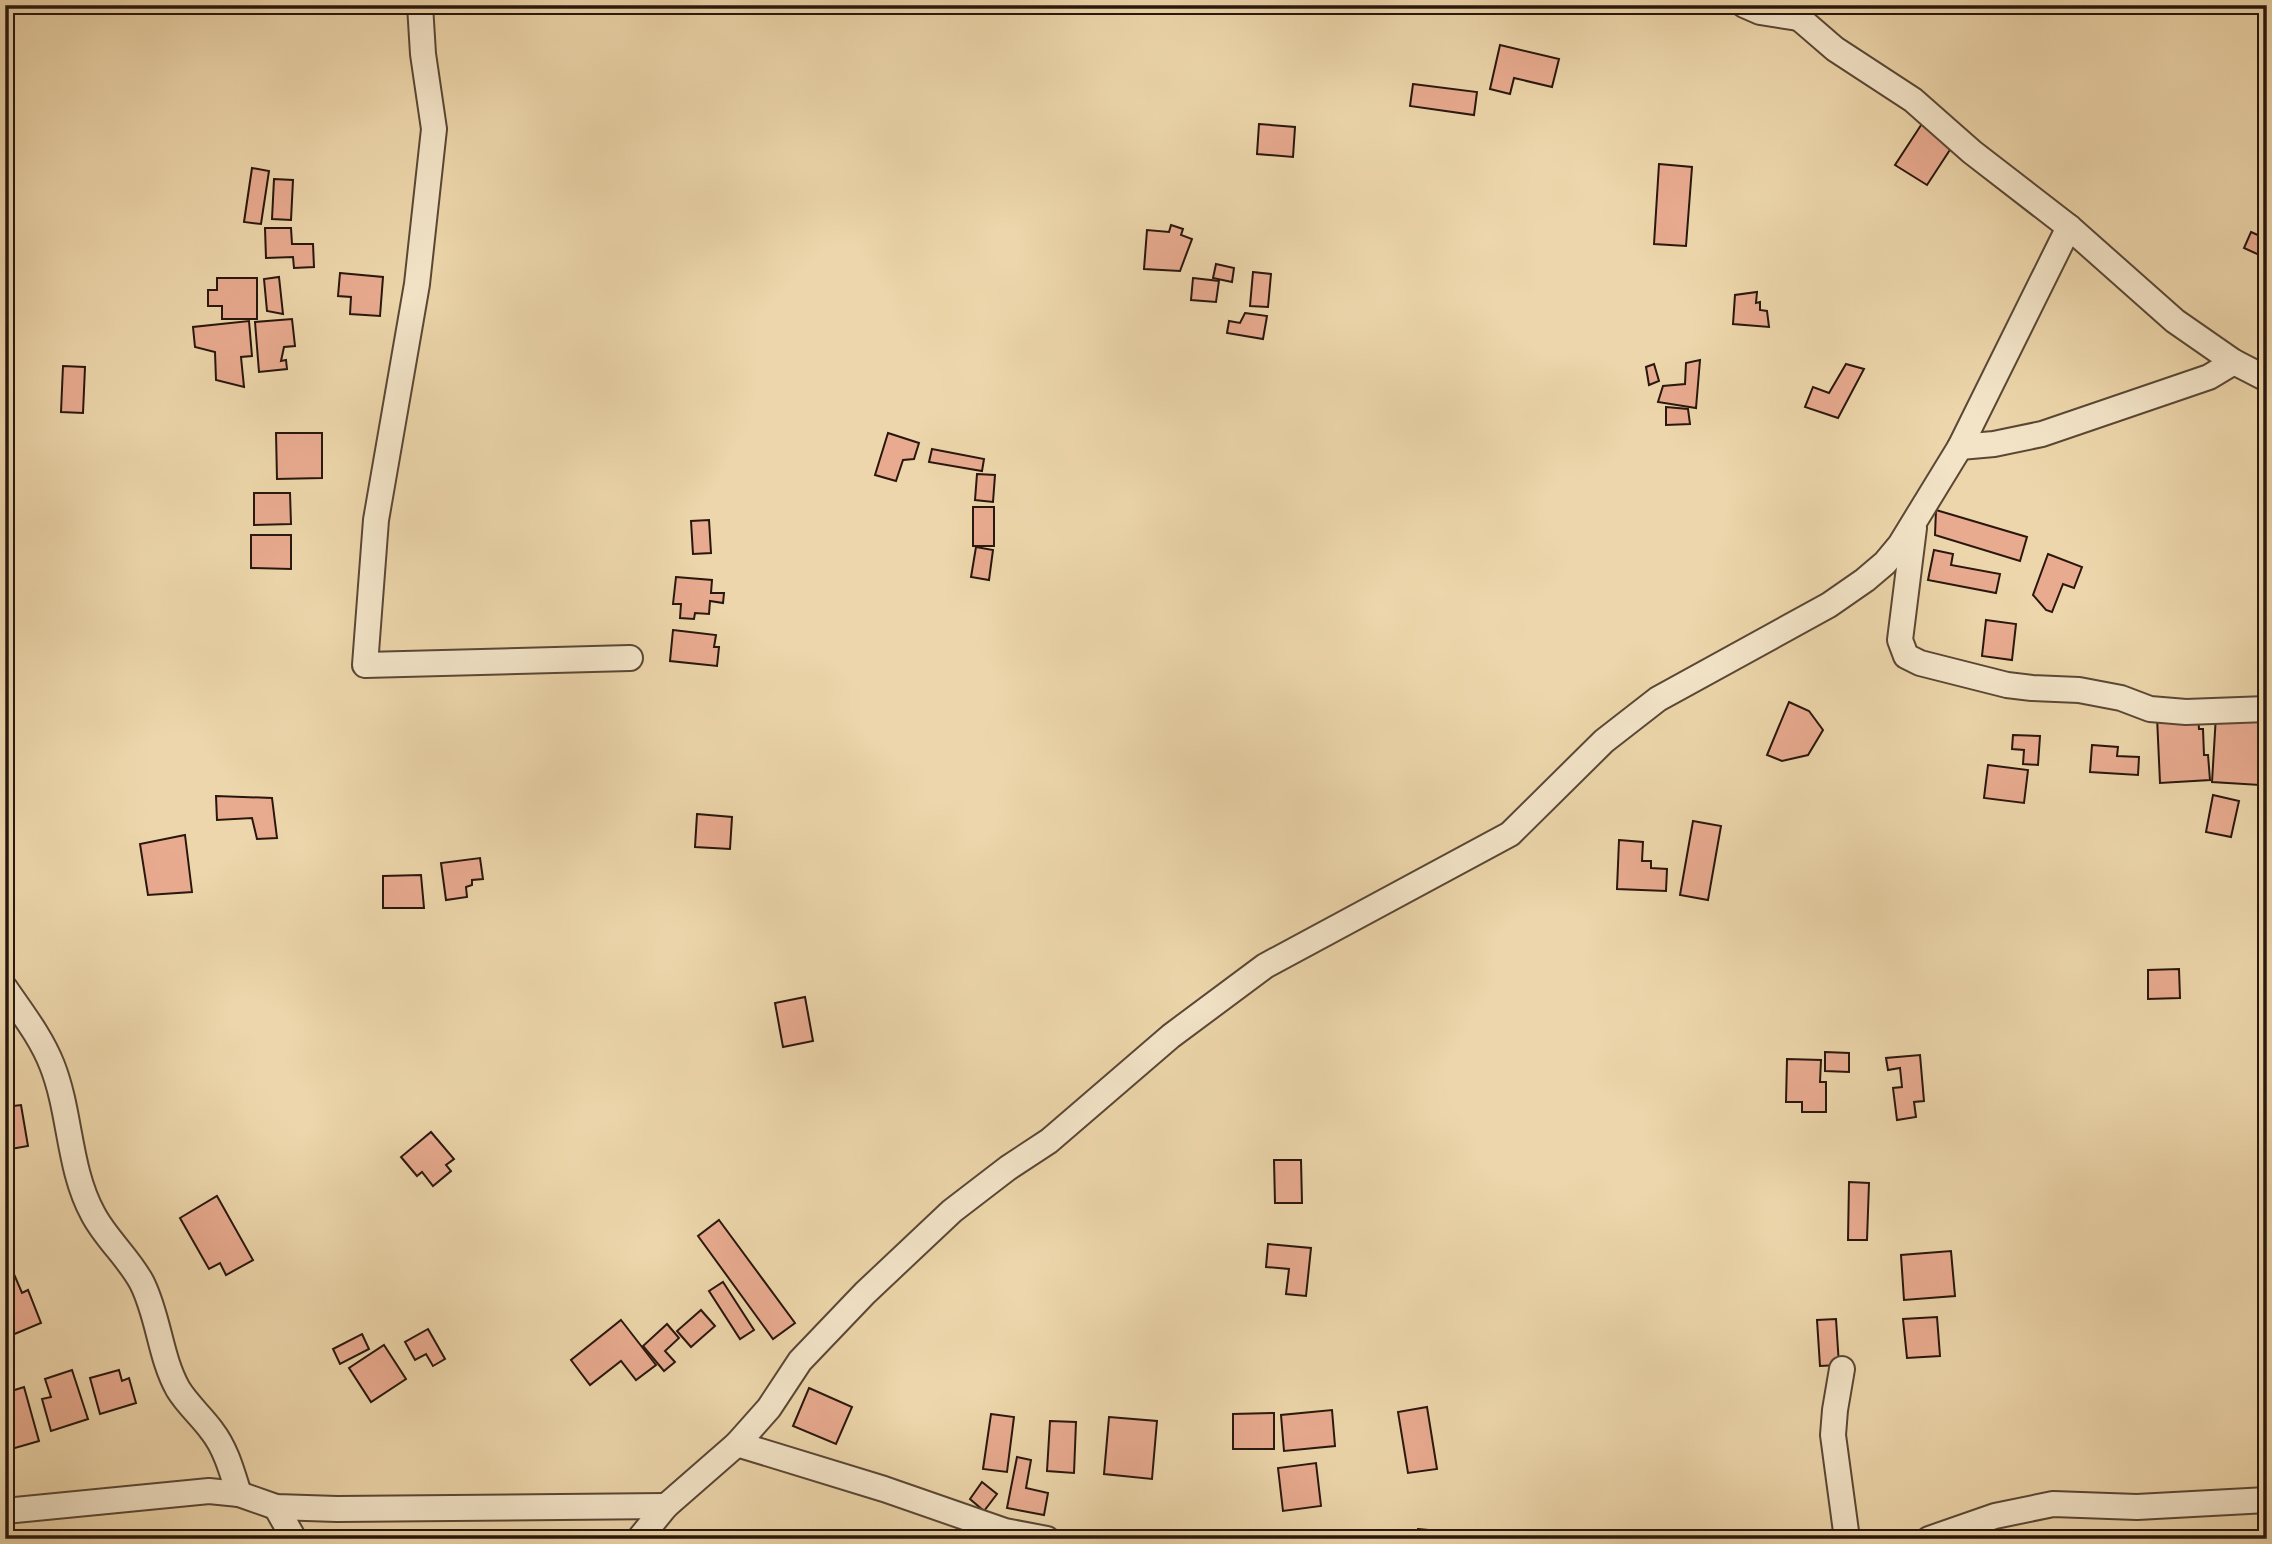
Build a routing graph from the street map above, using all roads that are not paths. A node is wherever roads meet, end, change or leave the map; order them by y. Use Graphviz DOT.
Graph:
graph roads {
  1 [pos="420,5"];
  2 [pos="1744,5"];
  3 [pos="1791,12"];
  4 [pos="2069,228"];
  5 [pos="2234,362"];
  6 [pos="2267,379"];
  7 [pos="1960,447"];
  8 [pos="1914,520"];
  9 [pos="630,658"];
  10 [pos="2267,709"];
  11 [pos="5,988"];
  12 [pos="1842,1369"];
  13 [pos="737,1444"];
  14 [pos="239,1494"];
  15 [pos="2267,1500"];
  16 [pos="666,1506"];
  17 [pos="276,1507"];
  18 [pos="5,1510"];
  19 [pos="295,1539"];
  20 [pos="639,1539"];
  21 [pos="1047,1539"];
  22 [pos="1847,1539"];
  23 [pos="1929,1539"];
  1 -- 9 [label="street"];
  2 -- 3 [label="street"];
  3 -- 4 [label="street"];
  4 -- 5 [label="street"];
  4 -- 7 [label="street"];
  5 -- 6 [label="street"];
  5 -- 7 [label="street"];
  7 -- 8 [label="street"];
  8 -- 10 [label="street"];
  8 -- 13 [label="street"];
  11 -- 14 [label="street"];
  12 -- 22 [label="street"];
  13 -- 16 [label="street"];
  13 -- 21 [label="street"];
  14 -- 17 [label="street"];
  14 -- 18 [label="street"];
  15 -- 23 [label="street"];
  16 -- 17 [label="street"];
  16 -- 20 [label="street"];
  17 -- 19 [label="street"];
}
